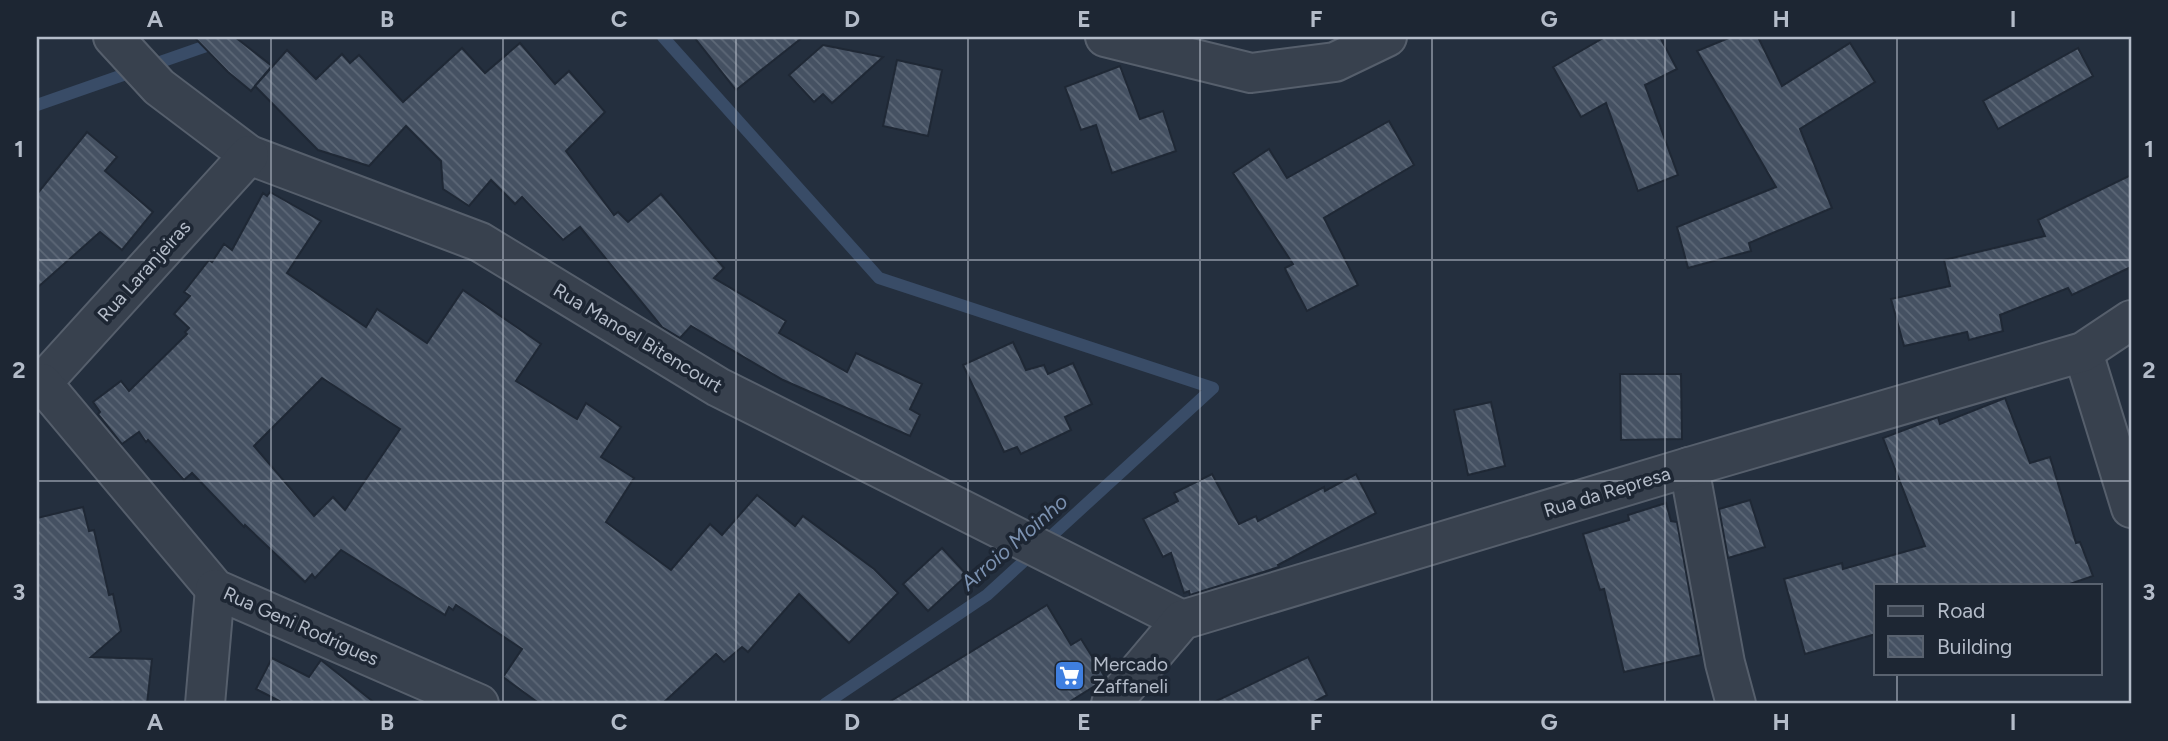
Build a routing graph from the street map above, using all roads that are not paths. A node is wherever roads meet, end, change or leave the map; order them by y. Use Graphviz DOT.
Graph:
graph roads {
  1 [pos="113,37"];
  2 [pos="1105,37"];
  3 [pos="1387,37"];
  4 [pos="249,155"];
  5 [pos="2131,320"];
  6 [pos="2083,352"];
  7 [pos="39,383"];
  8 [pos="1689,467"];
  9 [pos="2131,508"];
  10 [pos="215,589"];
  11 [pos="1182,620"];
  12 [pos="205,704"];
  13 [pos="479,704"];
  14 [pos="1111,704"];
  15 [pos="1736,704"];
  1 -- 4 [label="street, Rua Manoel Bitencourt"];
  2 -- 3 [label="street"];
  4 -- 7 [label="street, Rua Laranjeiras"];
  4 -- 11 [label="street, Rua Manoel Bitencourt"];
  5 -- 6 [label="street, Rua da Represa"];
  6 -- 8 [label="street, Rua da Represa"];
  6 -- 9 [label="street"];
  7 -- 10 [label="street, Rua Geni Rodrigues"];
  8 -- 11 [label="street, Rua da Represa"];
  8 -- 15 [label="street"];
  10 -- 12 [label="street"];
  10 -- 13 [label="street, Rua Geni Rodrigues"];
  11 -- 14 [label="street"];
}
